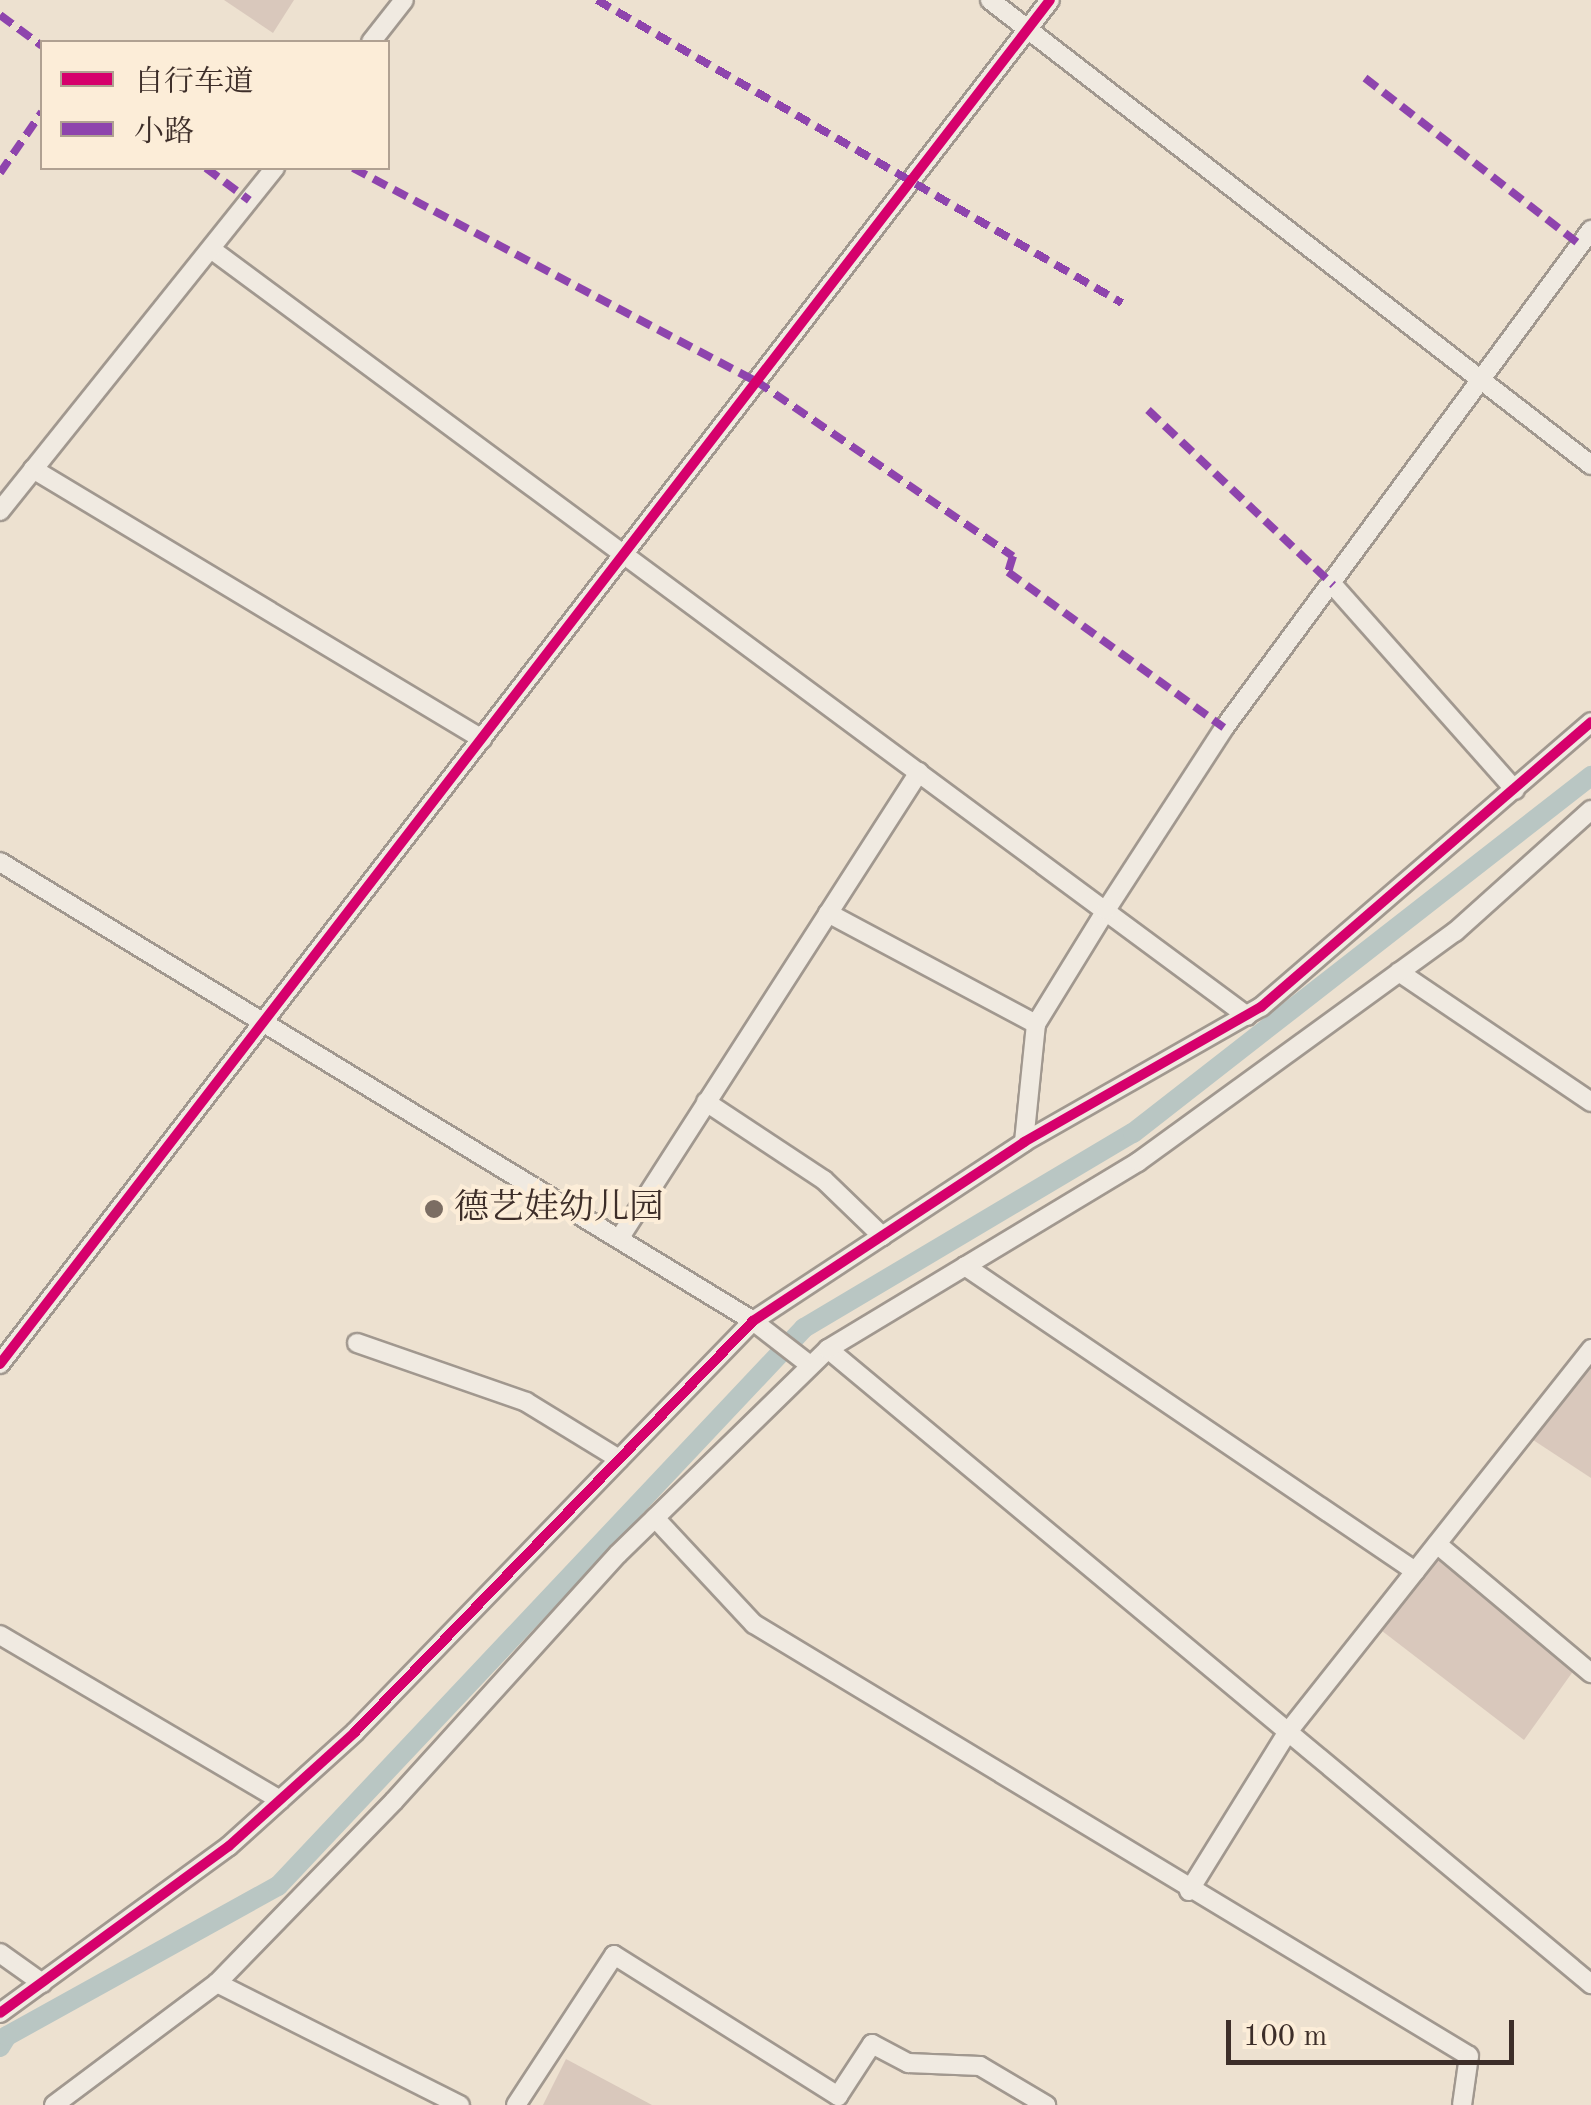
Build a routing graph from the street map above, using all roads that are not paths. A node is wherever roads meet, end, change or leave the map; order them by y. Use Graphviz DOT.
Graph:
graph roads {
  1 [pos="404,0"];
  2 [pos="990,0"];
  3 [pos="1050,0"];
  4 [pos="1028,29"];
  5 [pos="373,40"];
  6 [pos="272,170"];
  7 [pos="1587,243"];
  8 [pos="212,250"];
  9 [pos="1480,373"];
  10 [pos="1591,466"];
  11 [pos="33,470"];
  12 [pos="0,510"];
  13 [pos="622,553"];
  14 [pos="1333,585"];
  15 [pos="1591,722"];
  16 [pos="482,738"];
  17 [pos="919,772"];
  18 [pos="1515,790"];
  19 [pos="1589,816"];
  20 [pos="0,862"];
  21 [pos="1106,910"];
  22 [pos="828,913"];
  23 [pos="1399,972"];
  24 [pos="1246,1016"];
  25 [pos="266,1024"];
  26 [pos="1036,1024"];
  27 [pos="706,1102"];
  28 [pos="1591,1102"];
  29 [pos="1024,1142"];
  30 [pos="882,1236"];
  31 [pos="618,1239"];
  32 [pos="965,1266"];
  33 [pos="754,1321"];
  34 [pos="357,1343"];
  35 [pos="828,1349"];
  36 [pos="1591,1350"];
  37 [pos="0,1364"];
  38 [pos="810,1365"];
  39 [pos="619,1459"];
  40 [pos="654,1518"];
  41 [pos="1437,1544"];
  42 [pos="1414,1571"];
  43 [pos="0,1635"];
  44 [pos="1591,1672"];
  45 [pos="1286,1732"];
  46 [pos="280,1800"];
  47 [pos="1189,1891"];
  48 [pos="0,1953"];
  49 [pos="42,1982"];
  50 [pos="216,1983"];
  51 [pos="1591,1984"];
  52 [pos="0,2013"];
  53 [pos="54,2105"];
  54 [pos="460,2105"];
  55 [pos="516,2105"];
  56 [pos="1046,2105"];
  57 [pos="1462,2105"];
  1 -- 5 [label="street"];
  2 -- 4 [label="street"];
  3 -- 4 [label="street"];
  4 -- 9 [label="street"];
  4 -- 13 [label="street"];
  6 -- 8 [label="street"];
  7 -- 9 [label="street"];
  8 -- 11 [label="street"];
  8 -- 13 [label="street"];
  9 -- 10 [label="street"];
  9 -- 14 [label="street"];
  11 -- 12 [label="street"];
  11 -- 16 [label="street"];
  13 -- 16 [label="street"];
  13 -- 17 [label="street"];
  14 -- 18 [label="street"];
  14 -- 21 [label="street"];
  15 -- 18 [label="street"];
  16 -- 25 [label="street"];
  17 -- 21 [label="street"];
  17 -- 22 [label="street"];
  18 -- 24 [label="street"];
  19 -- 23 [label="street"];
  20 -- 25 [label="street"];
  21 -- 24 [label="street"];
  21 -- 26 [label="street"];
  22 -- 26 [label="street"];
  22 -- 27 [label="street"];
  23 -- 28 [label="street"];
  23 -- 32 [label="street"];
  24 -- 29 [label="street"];
  25 -- 31 [label="street"];
  25 -- 37 [label="street"];
  26 -- 29 [label="street"];
  27 -- 30 [label="street"];
  27 -- 31 [label="street"];
  29 -- 30 [label="street"];
  30 -- 33 [label="street"];
  31 -- 33 [label="street"];
  32 -- 35 [label="street"];
  32 -- 42 [label="street"];
  33 -- 38 [label="street"];
  33 -- 39 [label="street"];
  34 -- 39 [label="street"];
  35 -- 38 [label="street"];
  35 -- 45 [label="street"];
  36 -- 41 [label="street"];
  38 -- 40 [label="street"];
  39 -- 46 [label="street"];
  40 -- 47 [label="street"];
  40 -- 50 [label="street"];
  41 -- 42 [label="street"];
  41 -- 44 [label="street"];
  42 -- 45 [label="street"];
  43 -- 46 [label="street"];
  45 -- 47 [label="street"];
  45 -- 51 [label="street"];
  46 -- 49 [label="street"];
  47 -- 57 [label="street"];
  48 -- 49 [label="street"];
  49 -- 52 [label="street"];
  50 -- 53 [label="street"];
  50 -- 54 [label="street"];
  55 -- 56 [label="street"];
}
